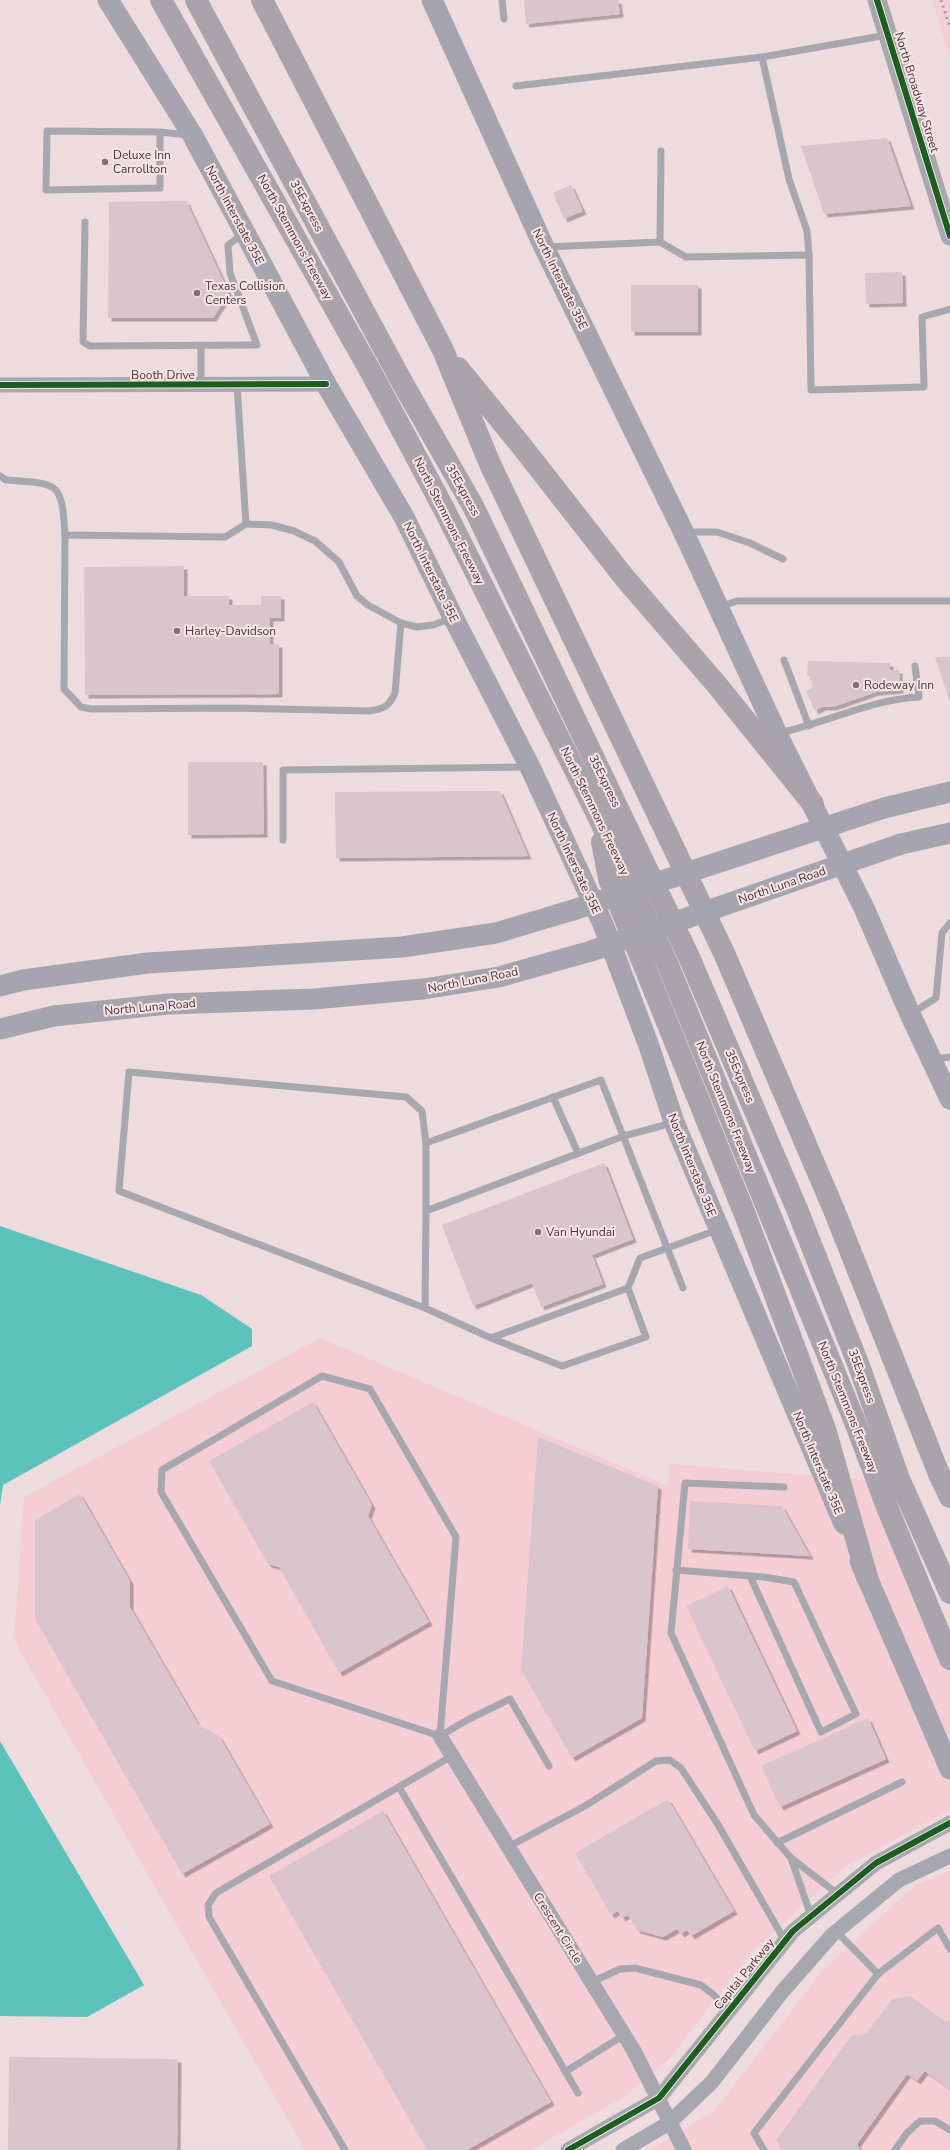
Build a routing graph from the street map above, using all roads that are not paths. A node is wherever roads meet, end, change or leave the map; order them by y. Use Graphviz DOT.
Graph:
graph roads {
  1 [pos="108,0"];
  2 [pos="161,0"];
  3 [pos="196,0"];
  4 [pos="262,0"];
  5 [pos="432,0"];
  6 [pos="502,0"];
  7 [pos="877,0"];
  8 [pos="504,19"];
  9 [pos="888,34"];
  10 [pos="762,57"];
  11 [pos="516,86"];
  12 [pos="160,132"];
  13 [pos="193,136"];
  14 [pos="661,150"];
  15 [pos="85,222"];
  16 [pos="244,233"];
  17 [pos="950,236"];
  18 [pos="660,242"];
  19 [pos="544,247"];
  20 [pos="809,255"];
  21 [pos="950,309"];
  22 [pos="201,346"];
  23 [pos="443,350"];
  24 [pos="326,384"];
  25 [pos="0,385"];
  26 [pos="201,385"];
  27 [pos="237,385"];
  28 [pos="0,476"];
  29 [pos="246,524"];
  30 [pos="684,532"];
  31 [pos="65,535"];
  32 [pos="783,559"];
  33 [pos="950,601"];
  34 [pos="720,608"];
  35 [pos="452,617"];
  36 [pos="401,624"];
  37 [pos="784,660"];
  38 [pos="915,666"];
  39 [pos="809,726"];
  40 [pos="777,734"];
  41 [pos="530,767"];
  42 [pos="950,792"];
  43 [pos="813,804"];
  44 [pos="597,814"];
  45 [pos="950,833"];
  46 [pos="283,840"];
  47 [pos="950,923"];
  48 [pos="0,986"];
  49 [pos="910,1014"];
  50 [pos="0,1029"];
  51 [pos="941,1058"];
  52 [pos="554,1097"];
  53 [pos="950,1099"];
  54 [pos="674,1122"];
  55 [pos="624,1136"];
  56 [pos="426,1143"];
  57 [pos="578,1153"];
  58 [pos="426,1211"];
  59 [pos="718,1229"];
  60 [pos="668,1248"];
  61 [pos="628,1288"];
  62 [pos="683,1288"];
  63 [pos="425,1308"];
  64 [pos="491,1338"];
  65 [pos="784,1487"];
  66 [pos="950,1497"];
  67 [pos="676,1570"];
  68 [pos="750,1576"];
  69 [pos="867,1577"];
  70 [pos="950,1593"];
  71 [pos="950,1659"];
  72 [pos="440,1736"];
  73 [pos="452,1756"];
  74 [pos="549,1766"];
  75 [pos="950,1769"];
  76 [pos="902,1782"];
  77 [pos="398,1787"];
  78 [pos="950,1823"];
  79 [pos="778,1843"];
  80 [pos="508,1847"];
  81 [pos="950,1856"];
  82 [pos="791,1858"];
  83 [pos="838,1894"];
  84 [pos="811,1916"];
  85 [pos="836,1931"];
  86 [pos="785,1941"];
  87 [pos="950,1949"];
  88 [pos="878,1974"];
  89 [pos="592,1982"];
  90 [pos="728,2012"];
  91 [pos="624,2035"];
  92 [pos="565,2072"];
  93 [pos="578,2093"];
  94 [pos="659,2098"];
  95 [pos="669,2123"];
  96 [pos="950,2130"];
  97 [pos="345,2150"];
  98 [pos="568,2150"];
  99 [pos="623,2150"];
  100 [pos="684,2150"];
  101 [pos="764,2150"];
  102 [pos="894,2150"];
  1 -- 13 [label="main road, North Interstate 35E"];
  2 -- 44 [label="highway, North Stemmons Freeway"];
  3 -- 70 [label="highway, 35Express"];
  4 -- 23 [label="highway"];
  5 -- 19 [label="main road, North Interstate 35E"];
  6 -- 8 [label="lane"];
  7 -- 9 [label="street, North Broadway Street"];
  9 -- 10 [label="lane"];
  9 -- 17 [label="street, North Broadway Street"];
  10 -- 11 [label="lane"];
  10 -- 20 [label="lane"];
  12 -- 12 [label="lane"];
  12 -- 13 [label="lane"];
  13 -- 16 [label="main road, North Interstate 35E"];
  14 -- 18 [label="lane"];
  15 -- 22 [label="lane"];
  16 -- 22 [label="lane"];
  16 -- 24 [label="main road, North Interstate 35E"];
  18 -- 19 [label="lane"];
  18 -- 20 [label="lane"];
  19 -- 30 [label="main road, North Interstate 35E"];
  20 -- 21 [label="lane"];
  22 -- 26 [label="lane"];
  23 -- 43 [label="highway"];
  23 -- 66 [label="highway"];
  24 -- 27 [label="street, Booth Drive"];
  24 -- 35 [label="main road, North Interstate 35E"];
  25 -- 26 [label="street, Booth Drive"];
  26 -- 27 [label="street, Booth Drive"];
  27 -- 29 [label="lane"];
  28 -- 31 [label="lane"];
  29 -- 31 [label="lane"];
  29 -- 36 [label="lane"];
  30 -- 32 [label="lane"];
  30 -- 34 [label="main road, North Interstate 35E"];
  31 -- 36 [label="lane"];
  33 -- 34 [label="lane"];
  34 -- 40 [label="main road, North Interstate 35E"];
  35 -- 36 [label="lane"];
  35 -- 41 [label="main road, North Interstate 35E"];
  37 -- 39 [label="lane"];
  38 -- 39 [label="lane"];
  39 -- 40 [label="lane"];
  40 -- 43 [label="main road, North Interstate 35E"];
  41 -- 46 [label="lane"];
  41 -- 54 [label="main road, North Interstate 35E"];
  42 -- 48 [label="main road, bridge"];
  43 -- 49 [label="main road, North Interstate 35E"];
  44 -- 69 [label="highway"];
  44 -- 71 [label="highway, North Stemmons Freeway"];
  45 -- 50 [label="main road, North Luna Road, bridge"];
  47 -- 49 [label="lane"];
  49 -- 51 [label="main road, North Interstate 35E"];
  51 -- 53 [label="main road, North Interstate 35E"];
  52 -- 55 [label="lane"];
  52 -- 56 [label="lane"];
  52 -- 57 [label="lane"];
  54 -- 55 [label="lane"];
  54 -- 59 [label="main road, North Interstate 35E"];
  55 -- 57 [label="lane"];
  55 -- 60 [label="lane"];
  56 -- 58 [label="lane"];
  56 -- 63 [label="lane"];
  57 -- 58 [label="lane"];
  58 -- 63 [label="lane"];
  59 -- 60 [label="lane"];
  59 -- 69 [label="main road, North Interstate 35E"];
  60 -- 61 [label="lane"];
  60 -- 62 [label="lane"];
  61 -- 64 [label="lane"];
  61 -- 64 [label="lane"];
  63 -- 64 [label="lane"];
  65 -- 67 [label="lane"];
  67 -- 68 [label="lane"];
  67 -- 79 [label="lane"];
  68 -- 68 [label="lane"];
  69 -- 75 [label="main road, North Interstate 35E"];
  72 -- 72 [label="lane"];
  72 -- 73 [label="street, Crescent Circle"];
  72 -- 74 [label="lane"];
  73 -- 77 [label="lane"];
  73 -- 80 [label="street, Crescent Circle"];
  76 -- 79 [label="lane"];
  77 -- 92 [label="lane"];
  77 -- 97 [label="lane"];
  78 -- 83 [label="street, Capital Parkway"];
  79 -- 82 [label="lane"];
  80 -- 86 [label="lane"];
  80 -- 89 [label="street, Crescent Circle"];
  81 -- 85 [label="street"];
  82 -- 83 [label="lane"];
  82 -- 84 [label="lane"];
  83 -- 84 [label="street, Capital Parkway"];
  84 -- 86 [label="street, Capital Parkway"];
  85 -- 88 [label="lane"];
  85 -- 95 [label="street"];
  86 -- 90 [label="street, Capital Parkway"];
  87 -- 88 [label="lane"];
  88 -- 101 [label="lane"];
  89 -- 90 [label="lane"];
  89 -- 91 [label="street, Crescent Circle"];
  90 -- 94 [label="street, Capital Parkway"];
  91 -- 92 [label="lane"];
  91 -- 94 [label="street, Crescent Circle"];
  92 -- 93 [label="lane"];
  94 -- 95 [label="street, Crescent Circle"];
  94 -- 98 [label="street, Capital Parkway"];
  95 -- 99 [label="street"];
  95 -- 100 [label="street, Crescent Circle"];
  96 -- 102 [label="lane"];
}
